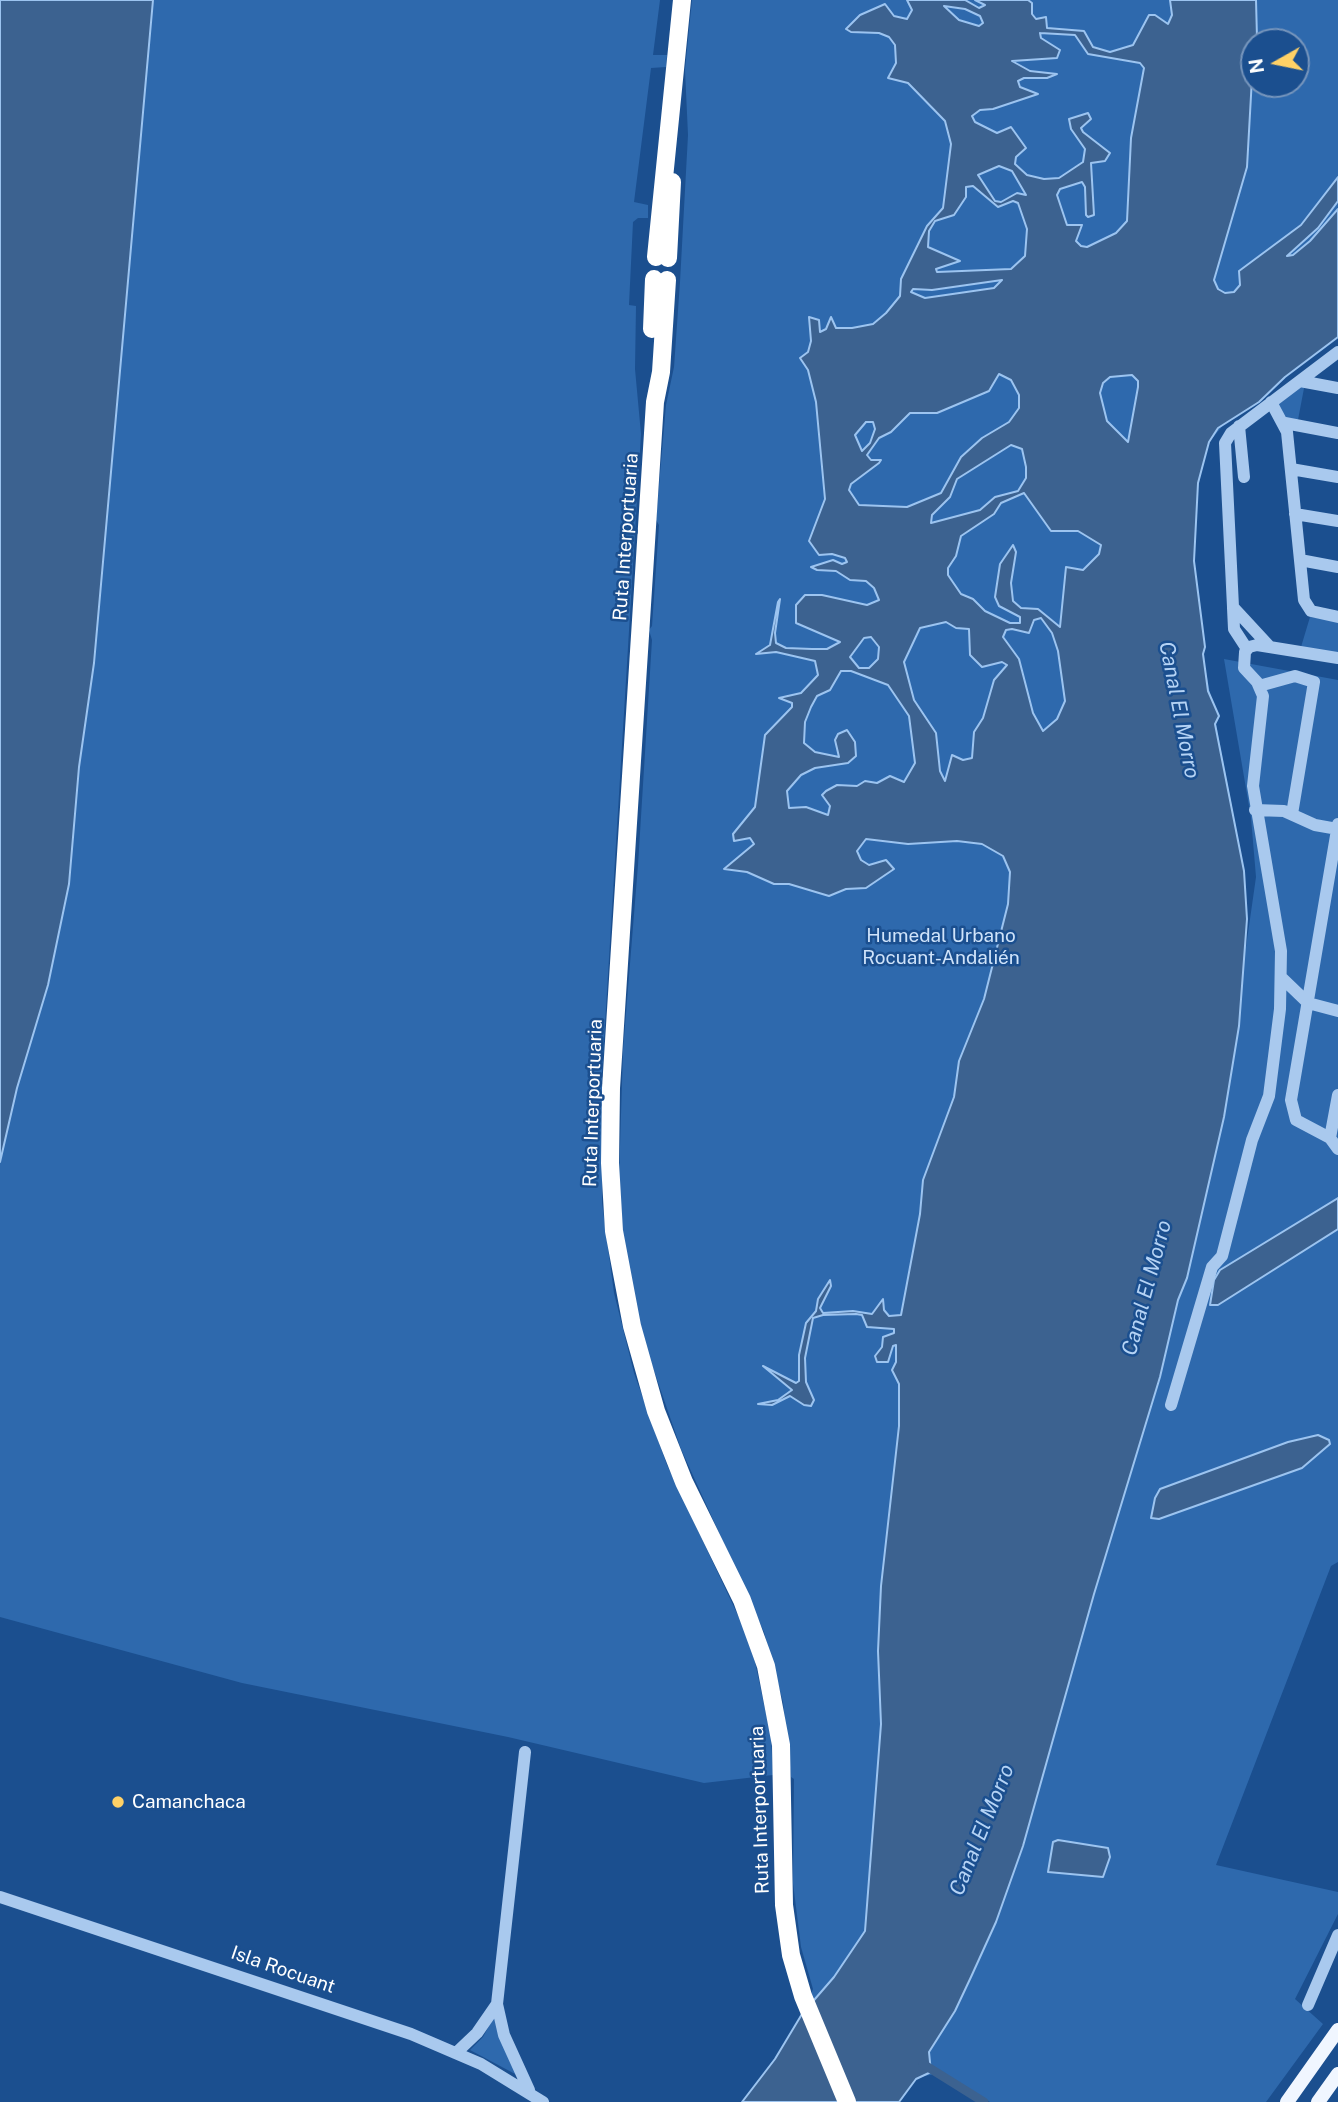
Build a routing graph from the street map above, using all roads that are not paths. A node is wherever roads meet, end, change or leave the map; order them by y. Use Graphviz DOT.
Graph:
graph roads {
  1 [pos="682,0"];
  2 [pos="662,258"];
  3 [pos="661,280"];
  4 [pos="1338,352"];
  5 [pos="1300,381"];
  6 [pos="1338,388"];
  7 [pos="1270,402"];
  8 [pos="1285,423"];
  9 [pos="1235,430"];
  10 [pos="1338,433"];
  11 [pos="1291,469"];
  12 [pos="1244,477"];
  13 [pos="1338,477"];
  14 [pos="1295,514"];
  15 [pos="1338,521"];
  16 [pos="1300,560"];
  17 [pos="1338,567"];
  18 [pos="1233,607"];
  19 [pos="1338,617"];
  20 [pos="1258,647"];
  21 [pos="1338,658"];
  22 [pos="1259,685"];
  23 [pos="1255,810"];
  24 [pos="1292,814"];
  25 [pos="1338,828"];
  26 [pos="1282,978"];
  27 [pos="1308,1003"];
  28 [pos="1338,1011"];
  29 [pos="1338,1095"];
  30 [pos="1330,1138"];
  31 [pos="1338,1149"];
  32 [pos="1171,1405"];
  33 [pos="525,1752"];
  34 [pos="0,1897"];
  35 [pos="1338,1935"];
  36 [pos="497,2004"];
  37 [pos="1308,2006"];
  38 [pos="1338,2030"];
  39 [pos="457,2052"];
  40 [pos="1338,2074"];
  41 [pos="529,2091"];
  42 [pos="544,2102"];
  43 [pos="847,2102"];
  44 [pos="1287,2102"];
  45 [pos="1318,2102"];
  1 -- 2 [label="highway"];
  3 -- 43 [label="highway, Ruta Interportuaria"];
  4 -- 5 [label="street"];
  5 -- 6 [label="street"];
  5 -- 7 [label="street"];
  7 -- 8 [label="street"];
  7 -- 9 [label="street"];
  8 -- 10 [label="street"];
  8 -- 11 [label="street"];
  9 -- 12 [label="street"];
  9 -- 18 [label="street"];
  11 -- 13 [label="street"];
  11 -- 14 [label="street"];
  14 -- 15 [label="street"];
  14 -- 16 [label="street"];
  16 -- 17 [label="street"];
  16 -- 19 [label="street"];
  18 -- 20 [label="street"];
  18 -- 20 [label="street"];
  20 -- 21 [label="street"];
  20 -- 22 [label="street"];
  22 -- 23 [label="street"];
  22 -- 24 [label="street"];
  23 -- 24 [label="street"];
  23 -- 26 [label="street"];
  24 -- 25 [label="street"];
  25 -- 27 [label="street"];
  26 -- 27 [label="street"];
  26 -- 32 [label="street"];
  27 -- 28 [label="street"];
  27 -- 30 [label="street"];
  29 -- 30 [label="street"];
  30 -- 31 [label="street"];
  33 -- 36 [label="street"];
  34 -- 39 [label="street, Isla Rocuant"];
  35 -- 37 [label="street"];
  36 -- 39 [label="street"];
  36 -- 41 [label="street"];
  38 -- 44 [label="main road"];
  39 -- 41 [label="street, Isla Rocuant"];
  40 -- 45 [label="main road"];
  41 -- 42 [label="street, Isla Rocuant"];
}
